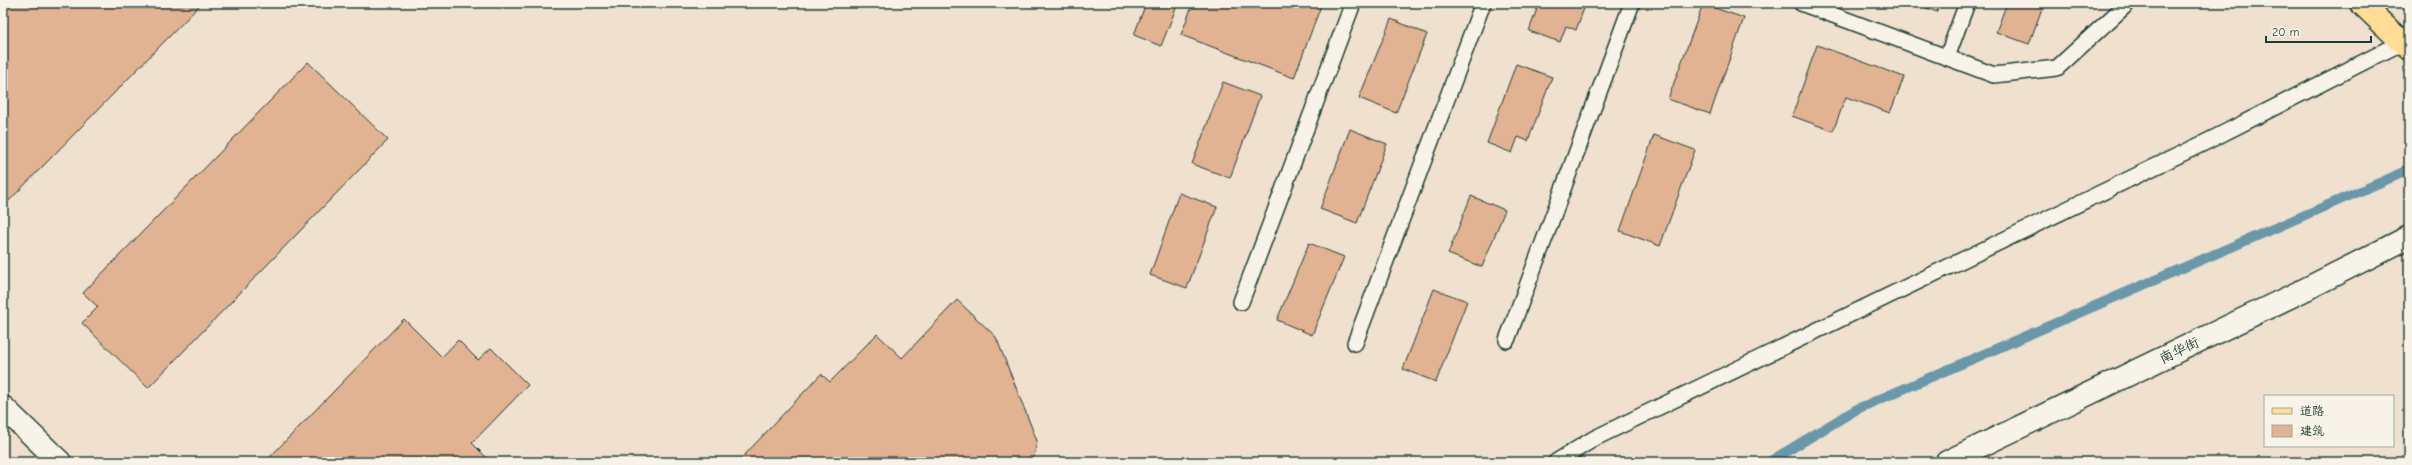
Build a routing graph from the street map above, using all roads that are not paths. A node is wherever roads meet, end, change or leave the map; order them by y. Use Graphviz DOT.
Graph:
graph roads {
  1 [pos="1353,3"];
  2 [pos="1483,3"];
  3 [pos="1632,3"];
  4 [pos="1801,3"];
  5 [pos="1967,3"];
  6 [pos="2128,3"];
  7 [pos="2361,3"];
  8 [pos="2407,43"];
  9 [pos="1947,57"];
  10 [pos="2409,237"];
  11 [pos="1241,302"];
  12 [pos="1506,340"];
  13 [pos="1355,343"];
  14 [pos="3,407"];
  15 [pos="60,462"];
  16 [pos="1556,462"];
  17 [pos="1948,462"];
  1 -- 11 [label="lane"];
  2 -- 13 [label="lane"];
  3 -- 12 [label="lane"];
  4 -- 9 [label="lane"];
  5 -- 9 [label="lane"];
  6 -- 9 [label="lane"];
  7 -- 8 [label="main road"];
  8 -- 16 [label="lane"];
  10 -- 17 [label="street, 南华街"];
  14 -- 15 [label="street"];
}
